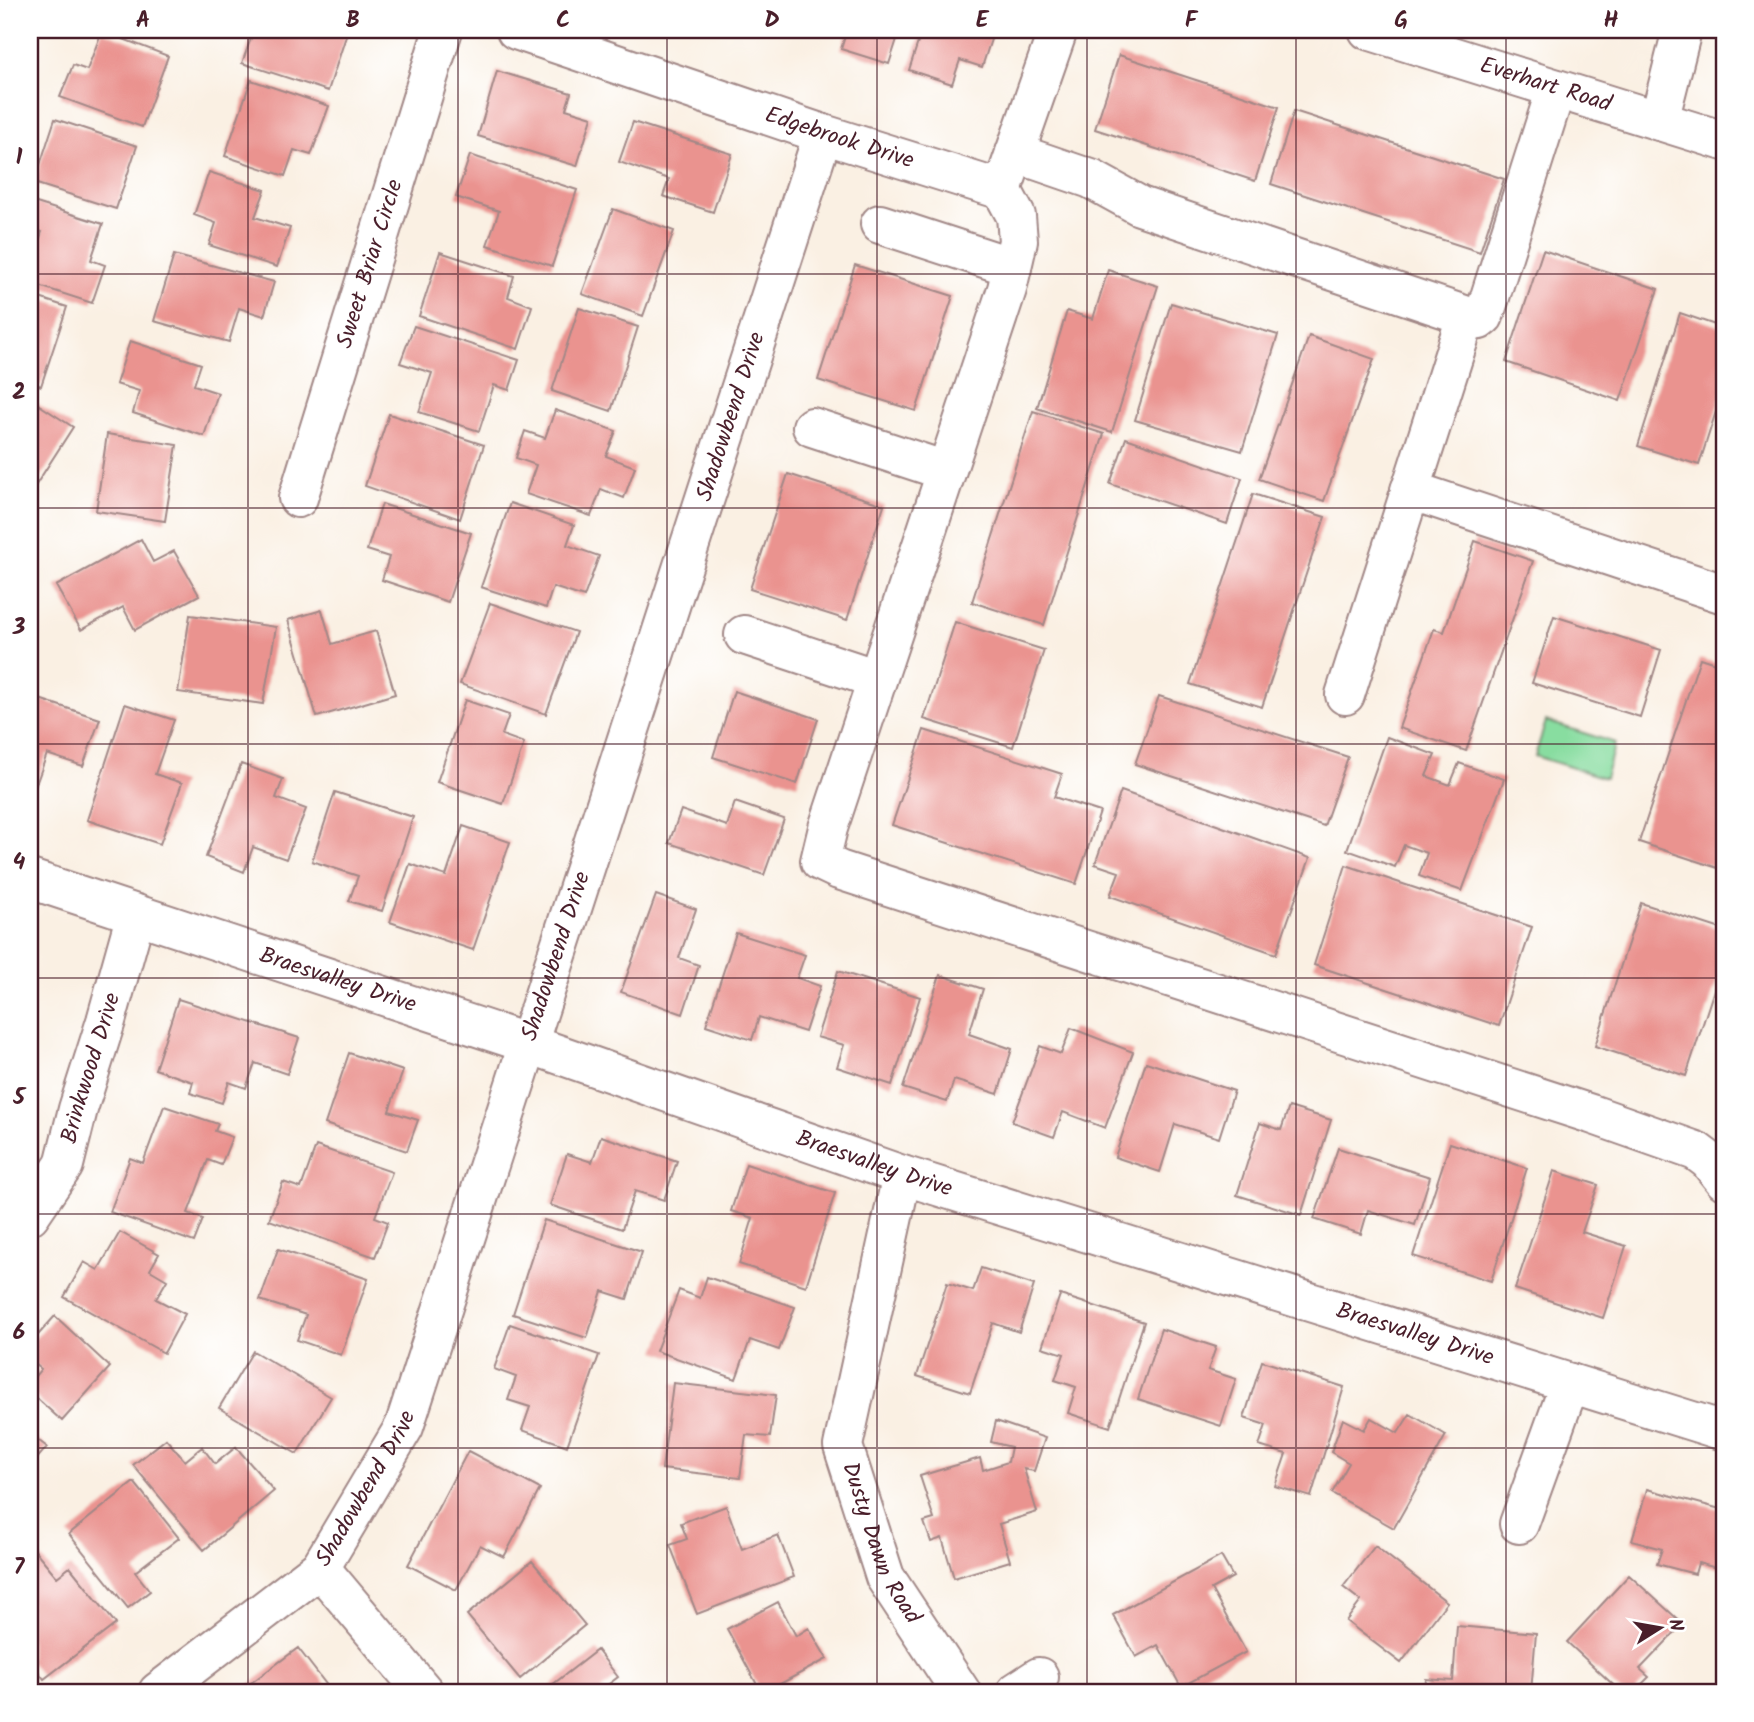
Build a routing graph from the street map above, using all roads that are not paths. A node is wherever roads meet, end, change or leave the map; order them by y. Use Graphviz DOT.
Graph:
graph roads {
  1 [pos="443,30"];
  2 [pos="516,30"];
  3 [pos="1058,30"];
  4 [pos="1368,30"];
  5 [pos="1682,30"];
  6 [pos="1436,40"];
  7 [pos="1556,89"];
  8 [pos="1659,121"];
  9 [pos="822,134"];
  10 [pos="1724,141"];
  11 [pos="1015,153"];
  12 [pos="1002,190"];
  13 [pos="880,224"];
  14 [pos="1012,267"];
  15 [pos="1466,317"];
  16 [pos="812,426"];
  17 [pos="946,471"];
  18 [pos="1410,490"];
  19 [pos="298,498"];
  20 [pos="1724,594"];
  21 [pos="744,635"];
  22 [pos="877,679"];
  23 [pos="1345,695"];
  24 [pos="30,878"];
  25 [pos="136,914"];
  26 [pos="529,1044"];
  27 [pos="1722,1165"];
  28 [pos="902,1175"];
  29 [pos="30,1215"];
  30 [pos="1570,1383"];
  31 [pos="1724,1431"];
  32 [pos="1518,1524"];
  33 [pos="320,1568"];
  34 [pos="158,1692"];
  35 [pos="424,1692"];
  36 [pos="961,1692"];
  1 -- 19 [label="street, Sweet Briar Circle"];
  2 -- 9 [label="street, Edgebrook Drive"];
  3 -- 11 [label="street"];
  4 -- 6 [label="street, Everhart Road"];
  5 -- 8 [label="street"];
  6 -- 7 [label="street, Everhart Road"];
  7 -- 8 [label="street, Everhart Road"];
  7 -- 15 [label="street"];
  8 -- 10 [label="street, Everhart Road"];
  9 -- 12 [label="street, Edgebrook Drive"];
  9 -- 26 [label="street, Shadowbend Drive"];
  11 -- 12 [label="street"];
  11 -- 15 [label="street"];
  12 -- 14 [label="street"];
  13 -- 14 [label="street"];
  14 -- 17 [label="street"];
  15 -- 18 [label="street"];
  16 -- 17 [label="street"];
  17 -- 22 [label="street"];
  18 -- 20 [label="street"];
  18 -- 23 [label="street"];
  21 -- 22 [label="street"];
  22 -- 27 [label="street"];
  24 -- 25 [label="street, Braesvalley Drive"];
  25 -- 26 [label="street, Braesvalley Drive"];
  25 -- 29 [label="street, Brinkwood Drive"];
  26 -- 28 [label="street, Braesvalley Drive"];
  26 -- 33 [label="street, Shadowbend Drive"];
  28 -- 30 [label="street, Braesvalley Drive"];
  28 -- 36 [label="street, Dusty Dawn Road"];
  30 -- 31 [label="street, Braesvalley Drive"];
  30 -- 32 [label="street"];
  33 -- 34 [label="street, Shadowbend Drive"];
  33 -- 35 [label="street"];
}
